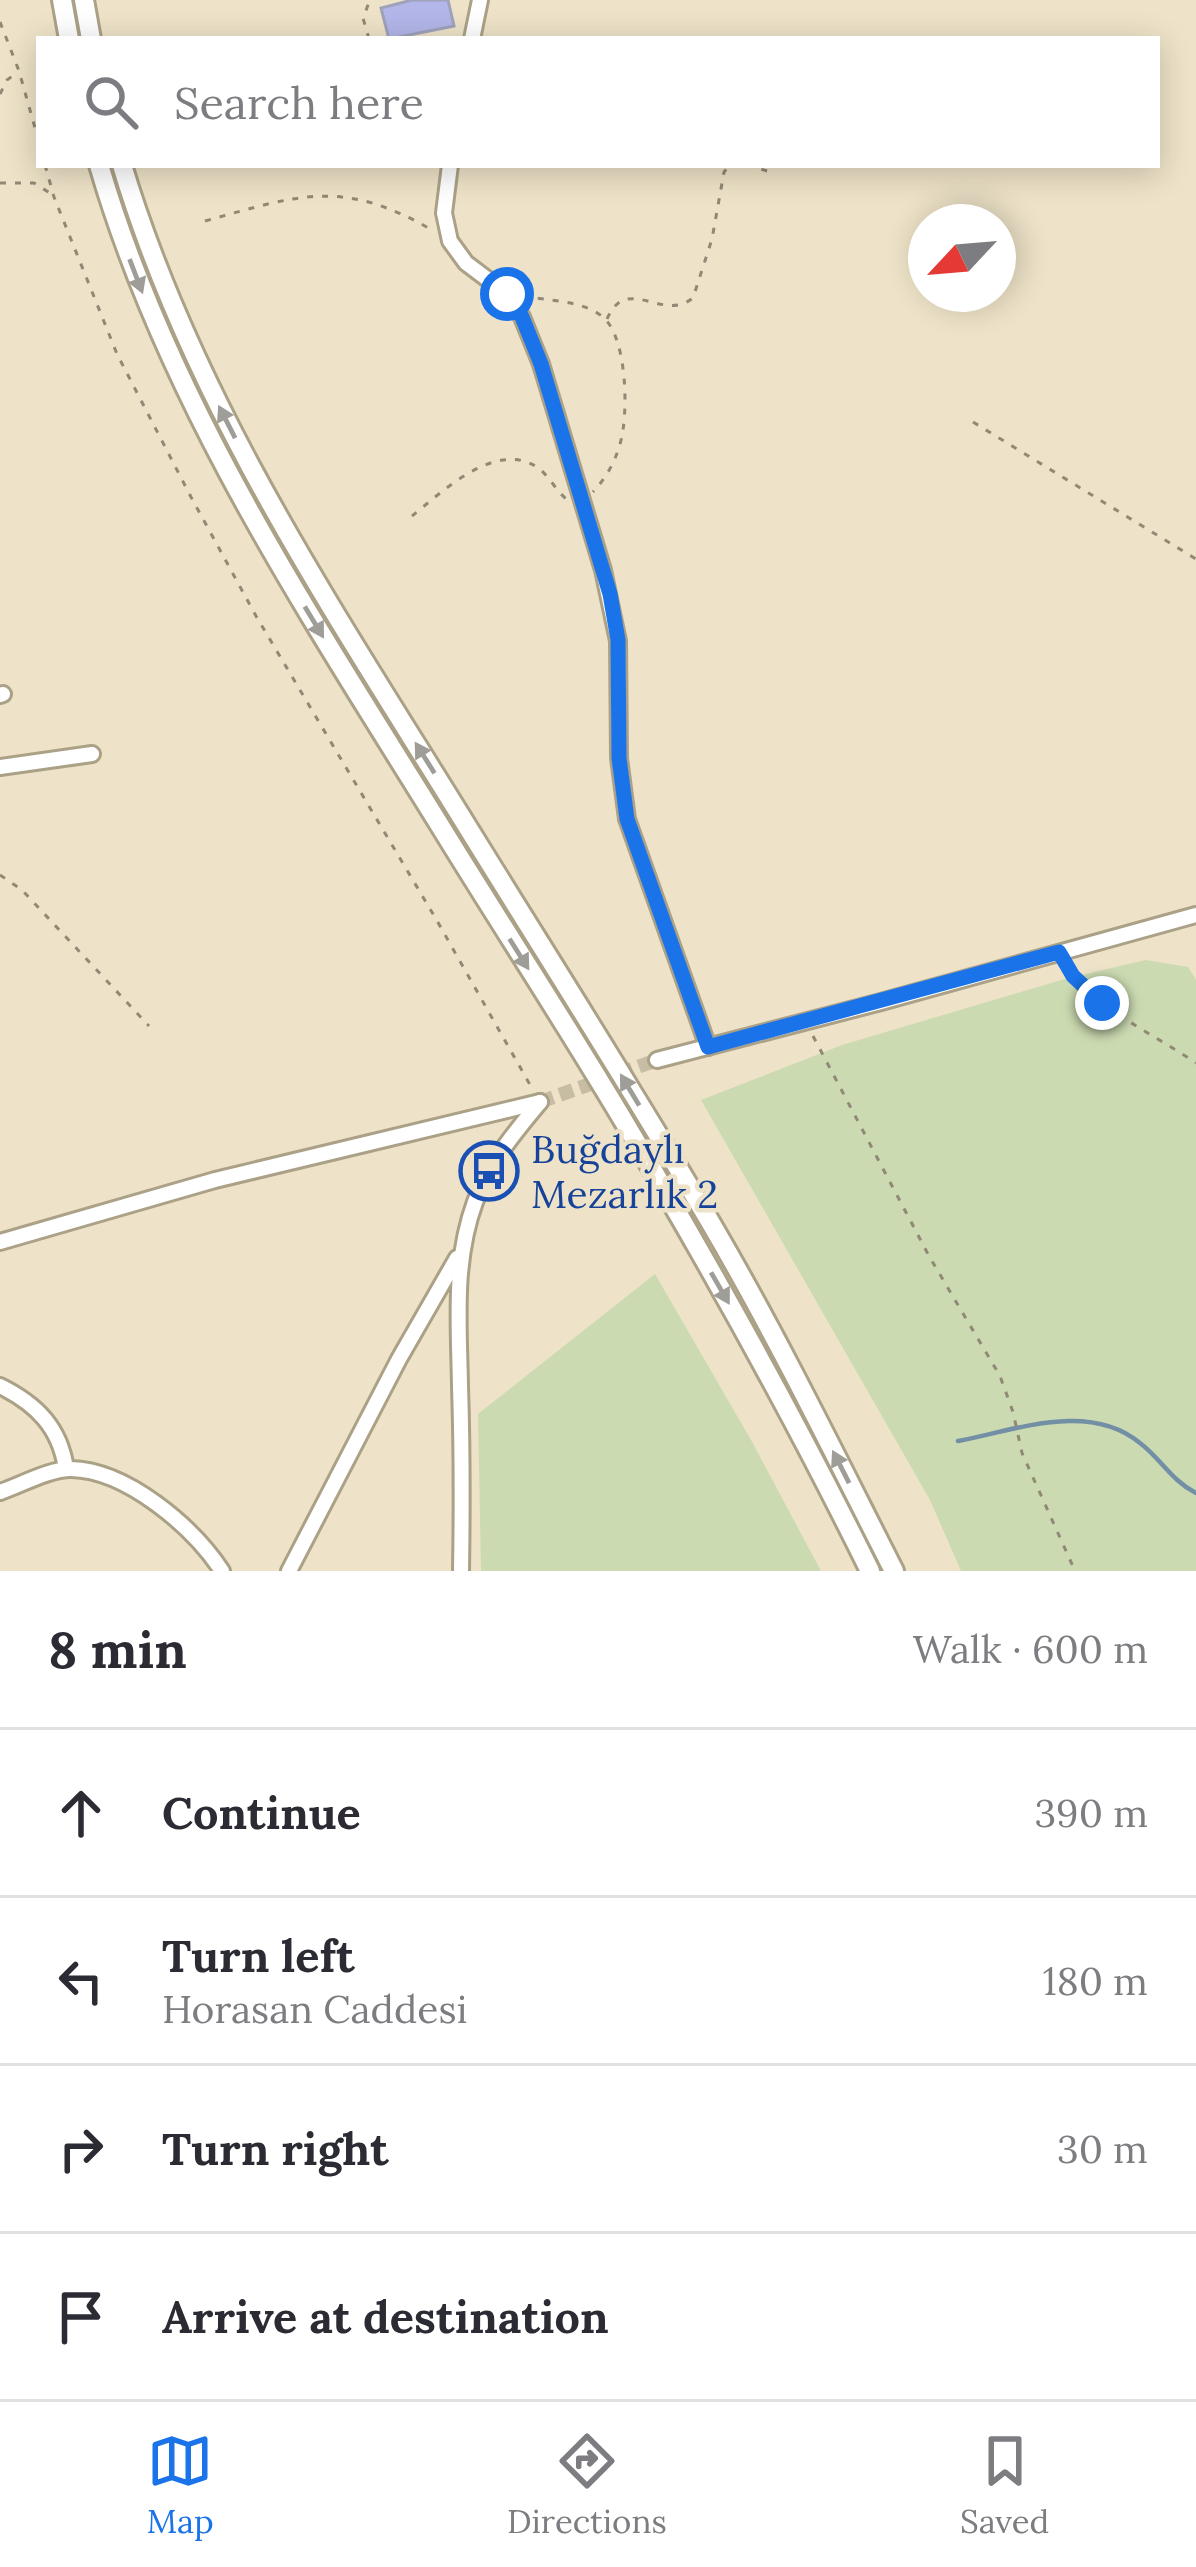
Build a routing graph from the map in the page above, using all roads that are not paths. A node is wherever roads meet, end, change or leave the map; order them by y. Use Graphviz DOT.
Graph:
graph roads {
  1 [pos="62,0"];
  2 [pos="84,0"];
  3 [pos="480,0"];
  4 [pos="68,36"];
  5 [pos="90,36"];
  6 [pos="473,36"];
  7 [pos="100,168"];
  8 [pos="123,168"];
  9 [pos="450,168"];
  10 [pos="92,754"];
  11 [pos="0,767"];
  12 [pos="1196,914"];
  13 [pos="708,1047"];
  14 [pos="657,1060"];
  15 [pos="0,1242"];
  16 [pos="463,1248"];
  17 [pos="0,1386"];
  18 [pos="66,1468"];
  19 [pos="0,1492"];
  20 [pos="222,1571"];
  21 [pos="289,1571"];
  22 [pos="460,1571"];
  23 [pos="870,1571"];
  24 [pos="894,1571"];
  1 -- 4 [label="highway"];
  2 -- 5 [label="highway"];
  3 -- 6 [label="street"];
  7 -- 23 [label="highway, one-way"];
  24 -- 8 [label="highway, one-way"];
  9 -- 13 [label="street"];
  10 -- 11 [label="street"];
  12 -- 13 [label="street"];
  13 -- 14 [label="street"];
  15 -- 16 [label="street"];
  16 -- 21 [label="street"];
  16 -- 22 [label="street"];
  17 -- 18 [label="street"];
  18 -- 19 [label="street"];
  18 -- 20 [label="street"];
}
